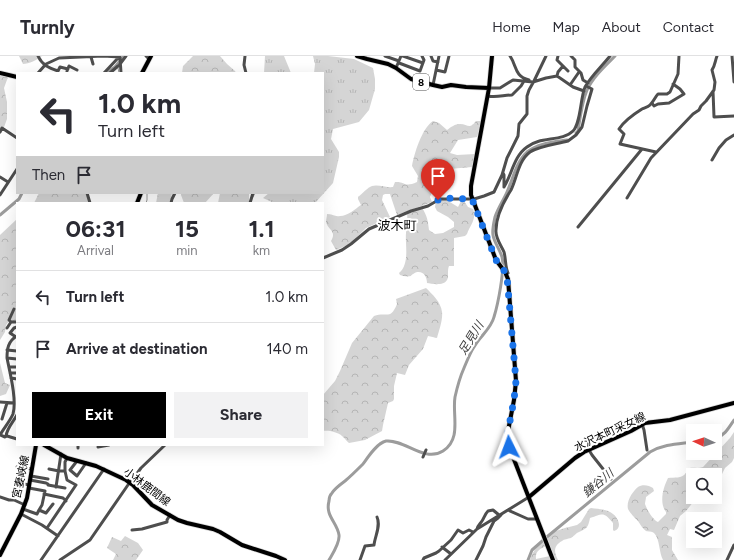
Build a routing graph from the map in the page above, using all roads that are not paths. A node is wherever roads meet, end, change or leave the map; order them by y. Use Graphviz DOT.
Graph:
graph roads {
  1 [pos="38,56"];
  2 [pos="103,56"];
  3 [pos="126,56"];
  4 [pos="244,56"];
  5 [pos="357,56"];
  6 [pos="385,56"];
  7 [pos="402,56"];
  8 [pos="422,56"];
  9 [pos="431,56"];
  10 [pos="439,56"];
  11 [pos="449,56"];
  12 [pos="492,56"];
  13 [pos="510,56"];
  14 [pos="546,56"];
  15 [pos="558,56"];
  16 [pos="571,56"];
  17 [pos="610,56"];
  18 [pos="679,56"];
  19 [pos="717,56"];
  20 [pos="732,56"];
  21 [pos="120,57"];
  22 [pos="149,57"];
  23 [pos="88,58"];
  24 [pos="399,62"];
  25 [pos="438,62"];
  26 [pos="422,63"];
  27 [pos="93,64"];
  28 [pos="119,65"];
  29 [pos="562,66"];
  30 [pos="46,67"];
  31 [pos="396,68"];
  32 [pos="77,70"];
  33 [pos="436,70"];
  34 [pos="568,71"];
  35 [pos="39,72"];
  36 [pos="47,72"];
  37 [pos="58,72"];
  38 [pos="108,72"];
  39 [pos="121,72"];
  40 [pos="142,72"];
  41 [pos="246,72"];
  42 [pos="579,72"];
  43 [pos="0,73"];
  44 [pos="557,76"];
  45 [pos="16,77"];
  46 [pos="524,81"];
  47 [pos="534,82"];
  48 [pos="734,82"];
  49 [pos="673,84"];
  50 [pos="433,85"];
  51 [pos="570,85"];
  52 [pos="587,85"];
  53 [pos="489,88"];
  54 [pos="584,91"];
  55 [pos="713,91"];
  56 [pos="488,96"];
  57 [pos="652,103"];
  58 [pos="734,116"];
  59 [pos="0,132"];
  60 [pos="734,135"];
  61 [pos="16,137"];
  62 [pos="642,149"];
  63 [pos="656,152"];
  64 [pos="506,160"];
  65 [pos="712,160"];
  66 [pos="515,162"];
  67 [pos="16,170"];
  68 [pos="502,173"];
  69 [pos="0,177"];
  70 [pos="8,182"];
  71 [pos="504,187"];
  72 [pos="510,190"];
  73 [pos="0,195"];
  74 [pos="627,198"];
  75 [pos="472,199"];
  76 [pos="578,227"];
  77 [pos="324,258"];
  78 [pos="507,275"];
  79 [pos="14,309"];
  80 [pos="11,322"];
  81 [pos="16,322"];
  82 [pos="16,327"];
  83 [pos="7,328"];
  84 [pos="16,337"];
  85 [pos="16,349"];
  86 [pos="7,350"];
  87 [pos="7,358"];
  88 [pos="16,359"];
  89 [pos="9,367"];
  90 [pos="16,367"];
  91 [pos="10,373"];
  92 [pos="16,373"];
  93 [pos="11,378"];
  94 [pos="16,379"];
  95 [pos="12,387"];
  96 [pos="16,387"];
  97 [pos="15,396"];
  98 [pos="0,402"];
  99 [pos="7,402"];
  100 [pos="15,403"];
  101 [pos="734,404"];
  102 [pos="15,411"];
  103 [pos="16,417"];
  104 [pos="1,418"];
  105 [pos="10,420"];
  106 [pos="642,424"];
  107 [pos="0,435"];
  108 [pos="6,436"];
  109 [pos="16,439"];
  110 [pos="36,446"];
  111 [pos="104,446"];
  112 [pos="164,446"];
  113 [pos="52,447"];
  114 [pos="98,447"];
  115 [pos="426,450"];
  116 [pos="589,450"];
  117 [pos="647,450"];
  118 [pos="61,454"];
  119 [pos="423,456"];
  120 [pos="67,458"];
  121 [pos="77,461"];
  122 [pos="86,463"];
  123 [pos="17,467"];
  124 [pos="32,469"];
  125 [pos="48,469"];
  126 [pos="104,469"];
  127 [pos="59,471"];
  128 [pos="65,471"];
  129 [pos="48,479"];
  130 [pos="611,479"];
  131 [pos="14,482"];
  132 [pos="30,482"];
  133 [pos="130,483"];
  134 [pos="56,487"];
  135 [pos="65,488"];
  136 [pos="44,494"];
  137 [pos="0,497"];
  138 [pos="529,497"];
  139 [pos="66,501"];
  140 [pos="53,504"];
  141 [pos="24,507"];
  142 [pos="39,510"];
  143 [pos="508,510"];
  144 [pos="21,514"];
  145 [pos="501,514"];
  146 [pos="170,515"];
  147 [pos="377,517"];
  148 [pos="538,520"];
  149 [pos="152,522"];
  150 [pos="159,524"];
  151 [pos="47,528"];
  152 [pos="477,529"];
  153 [pos="132,530"];
  154 [pos="473,532"];
  155 [pos="58,536"];
  156 [pos="0,543"];
  157 [pos="734,545"];
  158 [pos="5,546"];
  159 [pos="442,547"];
  160 [pos="451,554"];
  161 [pos="0,555"];
  162 [pos="42,560"];
  163 [pos="60,560"];
  164 [pos="285,560"];
  165 [pos="360,560"];
  166 [pos="423,560"];
  167 [pos="445,560"];
  168 [pos="476,560"];
  169 [pos="553,560"];
  170 [pos="727,560"];
  1 -- 30 [label="street"];
  2 -- 21 [label="street"];
  2 -- 23 [label="street"];
  3 -- 28 [label="street"];
  4 -- 41 [label="street"];
  5 -- 31 [label="main road, 8"];
  6 -- 24 [label="street"];
  7 -- 24 [label="street"];
  7 -- 26 [label="street"];
  8 -- 26 [label="street"];
  9 -- 25 [label="street"];
  10 -- 25 [label="street"];
  11 -- 33 [label="street"];
  12 -- 53 [label="main road"];
  13 -- 47 [label="street"];
  14 -- 47 [label="street"];
  15 -- 29 [label="street"];
  16 -- 42 [label="street"];
  17 -- 52 [label="street"];
  18 -- 49 [label="street"];
  19 -- 55 [label="street"];
  20 -- 48 [label="street"];
  21 -- 28 [label="street"];
  21 -- 38 [label="street"];
  22 -- 40 [label="main road"];
  23 -- 27 [label="street"];
  23 -- 30 [label="street"];
  24 -- 26 [label="street"];
  24 -- 31 [label="street"];
  25 -- 33 [label="street"];
  28 -- 38 [label="street"];
  28 -- 39 [label="street"];
  29 -- 34 [label="street"];
  29 -- 44 [label="street"];
  30 -- 35 [label="street"];
  30 -- 36 [label="street"];
  30 -- 37 [label="street"];
  31 -- 50 [label="main road, 8"];
  32 -- 37 [label="street"];
  33 -- 50 [label="street"];
  42 -- 51 [label="street"];
  42 -- 52 [label="street"];
  43 -- 45 [label="main road"];
  44 -- 47 [label="street"];
  44 -- 51 [label="street"];
  46 -- 47 [label="street"];
  46 -- 53 [label="street"];
  46 -- 56 [label="street"];
  47 -- 64 [label="street"];
  49 -- 57 [label="street"];
  49 -- 57 [label="street"];
  50 -- 53 [label="main road, 8"];
  51 -- 54 [label="street"];
  52 -- 54 [label="street"];
  52 -- 72 [label="street"];
  53 -- 56 [label="main road"];
  54 -- 66 [label="street"];
  55 -- 58 [label="street"];
  55 -- 63 [label="street"];
  56 -- 75 [label="main road"];
  57 -- 62 [label="street"];
  59 -- 61 [label="street"];
  60 -- 65 [label="street"];
  62 -- 63 [label="street"];
  62 -- 76 [label="street"];
  63 -- 74 [label="street"];
  64 -- 66 [label="street"];
  64 -- 68 [label="street"];
  66 -- 71 [label="street"];
  67 -- 70 [label="street"];
  68 -- 71 [label="street"];
  68 -- 75 [label="street"];
  69 -- 70 [label="street"];
  70 -- 73 [label="street"];
  71 -- 72 [label="street"];
  72 -- 78 [label="street"];
  75 -- 77 [label="street"];
  75 -- 78 [label="main road"];
  78 -- 138 [label="main road"];
  79 -- 80 [label="street"];
  80 -- 81 [label="street"];
  80 -- 83 [label="street"];
  82 -- 84 [label="street"];
  84 -- 86 [label="street"];
  85 -- 86 [label="street"];
  86 -- 87 [label="street"];
  87 -- 88 [label="street"];
  87 -- 89 [label="street"];
  89 -- 90 [label="street"];
  89 -- 91 [label="street"];
  91 -- 92 [label="street"];
  91 -- 93 [label="street"];
  93 -- 94 [label="street"];
  93 -- 95 [label="street"];
  95 -- 96 [label="street"];
  95 -- 97 [label="street"];
  97 -- 100 [label="street"];
  98 -- 99 [label="street"];
  99 -- 100 [label="street"];
  99 -- 104 [label="street"];
  100 -- 102 [label="street"];
  101 -- 106 [label="main road, 水沢本町采女線"];
  102 -- 105 [label="street"];
  103 -- 108 [label="street"];
  104 -- 105 [label="street"];
  105 -- 107 [label="street"];
  106 -- 116 [label="main road, 水沢本町采女線"];
  106 -- 117 [label="street"];
  107 -- 108 [label="street"];
  108 -- 109 [label="street"];
  110 -- 124 [label="main road, 宮妻峡線"];
  111 -- 114 [label="street"];
  112 -- 133 [label="street"];
  113 -- 118 [label="main road, 小林鹿間線"];
  115 -- 119 [label="street"];
  116 -- 130 [label="street"];
  116 -- 138 [label="main road, 水沢本町采女線"];
  118 -- 120 [label="main road, 小林鹿間線"];
  118 -- 127 [label="street"];
  120 -- 121 [label="main road, 小林鹿間線"];
  120 -- 128 [label="street"];
  121 -- 122 [label="main road, 小林鹿間線"];
  121 -- 122 [label="street"];
  122 -- 126 [label="main road, 小林鹿間線"];
  123 -- 124 [label="street"];
  124 -- 132 [label="main road, 宮妻峡線"];
  125 -- 127 [label="street"];
  126 -- 133 [label="main road, 小林鹿間線"];
  126 -- 155 [label="street"];
  127 -- 128 [label="street"];
  127 -- 134 [label="street"];
  128 -- 139 [label="street"];
  129 -- 132 [label="street"];
  131 -- 132 [label="street"];
  132 -- 134 [label="street"];
  132 -- 136 [label="street"];
  132 -- 141 [label="main road, 宮妻峡線"];
  133 -- 146 [label="main road, 小林鹿間線"];
  133 -- 163 [label="street"];
  134 -- 135 [label="street"];
  136 -- 139 [label="street"];
  136 -- 142 [label="street"];
  137 -- 141 [label="street"];
  138 -- 143 [label="street"];
  138 -- 148 [label="main road"];
  139 -- 151 [label="street"];
  140 -- 142 [label="street"];
  141 -- 142 [label="street"];
  141 -- 144 [label="main road, 宮妻峡線"];
  143 -- 145 [label="street"];
  143 -- 148 [label="street"];
  144 -- 151 [label="street"];
  144 -- 158 [label="main road, 宮妻峡線"];
  145 -- 152 [label="street"];
  145 -- 152 [label="street"];
  145 -- 168 [label="street"];
  146 -- 150 [label="street"];
  146 -- 164 [label="main road, 小林鹿間線"];
  147 -- 165 [label="street"];
  148 -- 169 [label="main road"];
  149 -- 150 [label="street"];
  150 -- 153 [label="street"];
  151 -- 155 [label="street"];
  152 -- 154 [label="street"];
  154 -- 159 [label="street"];
  154 -- 160 [label="street"];
  155 -- 162 [label="street"];
  156 -- 158 [label="street"];
  157 -- 170 [label="street"];
  158 -- 161 [label="main road, 宮妻峡線"];
  159 -- 160 [label="street"];
  159 -- 166 [label="street"];
  160 -- 167 [label="street"];
}
